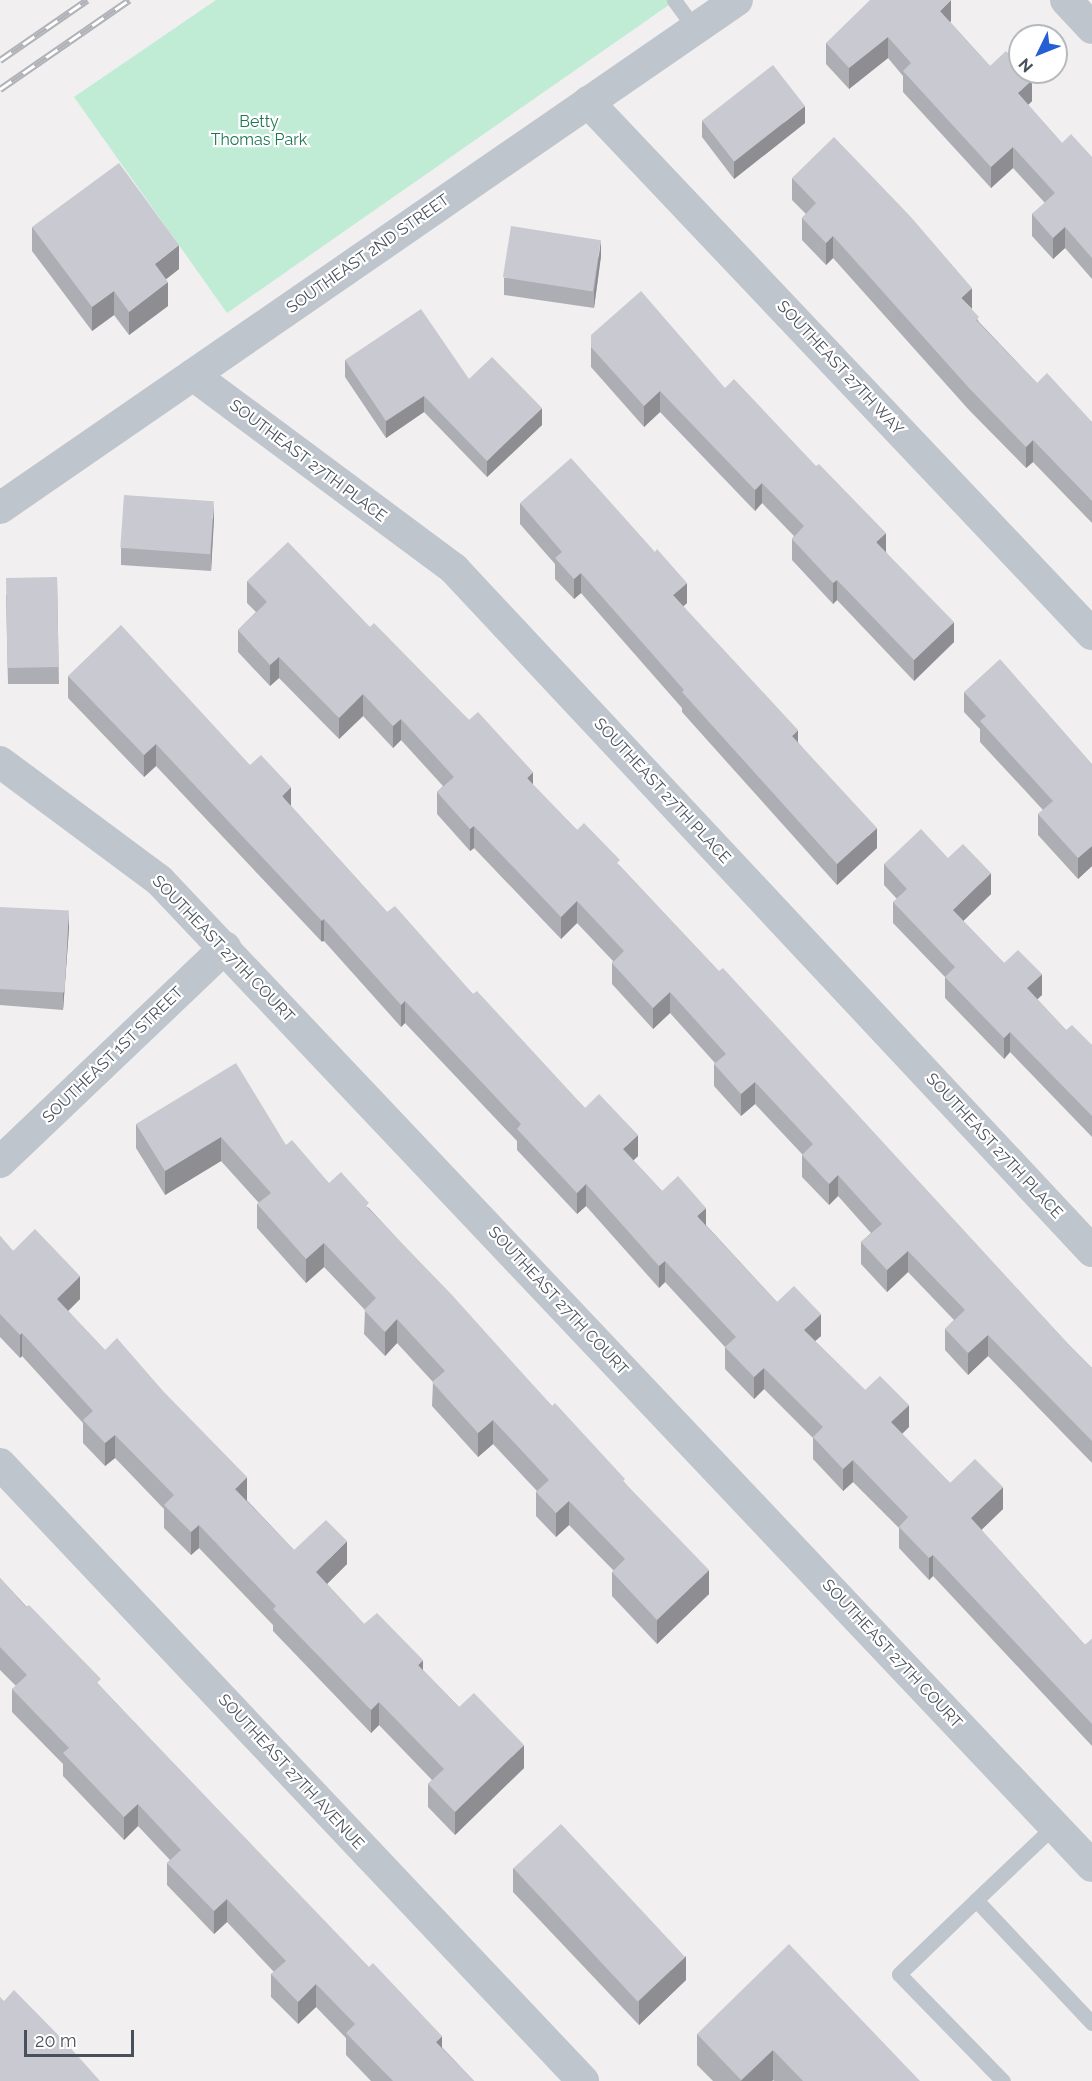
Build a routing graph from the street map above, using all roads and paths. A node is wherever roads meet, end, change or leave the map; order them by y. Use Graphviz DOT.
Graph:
graph roads {
  1 [pos="674,0"];
  2 [pos="737,0"];
  3 [pos="1066,0"];
  4 [pos="1092,28"];
  5 [pos="695,29"];
  6 [pos="588,102"];
  7 [pos="194,375"];
  8 [pos="0,508"];
  9 [pos="1092,634"];
  10 [pos="0,762"];
  11 [pos="225,948"];
  12 [pos="0,1162"];
  13 [pos="1092,1251"];
  14 [pos="0,1464"];
  15 [pos="1054,1826"];
  16 [pos="1092,1866"];
  17 [pos="976,1900"];
  18 [pos="1092,2023"];
  19 [pos="583,2081"];
  20 [pos="1003,2081"];
  1 -- 5 [label="lane"];
  2 -- 5 [label="street, SOUTHEAST 2ND STREET"];
  3 -- 4 [label="street"];
  5 -- 6 [label="street, SOUTHEAST 2ND STREET"];
  6 -- 7 [label="street, SOUTHEAST 2ND STREET"];
  6 -- 9 [label="street, SOUTHEAST 27TH WAY"];
  7 -- 8 [label="street, SOUTHEAST 2ND STREET"];
  7 -- 13 [label="street, SOUTHEAST 27TH PLACE"];
  10 -- 11 [label="street, SOUTHEAST 27TH COURT"];
  11 -- 12 [label="street, SOUTHEAST 1ST STREET"];
  11 -- 15 [label="street, SOUTHEAST 27TH COURT"];
  14 -- 19 [label="street, SOUTHEAST 27TH AVENUE"];
  15 -- 16 [label="street, SOUTHEAST 27TH COURT"];
  15 -- 17 [label="lane"];
  17 -- 18 [label="lane"];
  17 -- 20 [label="lane"];
}
